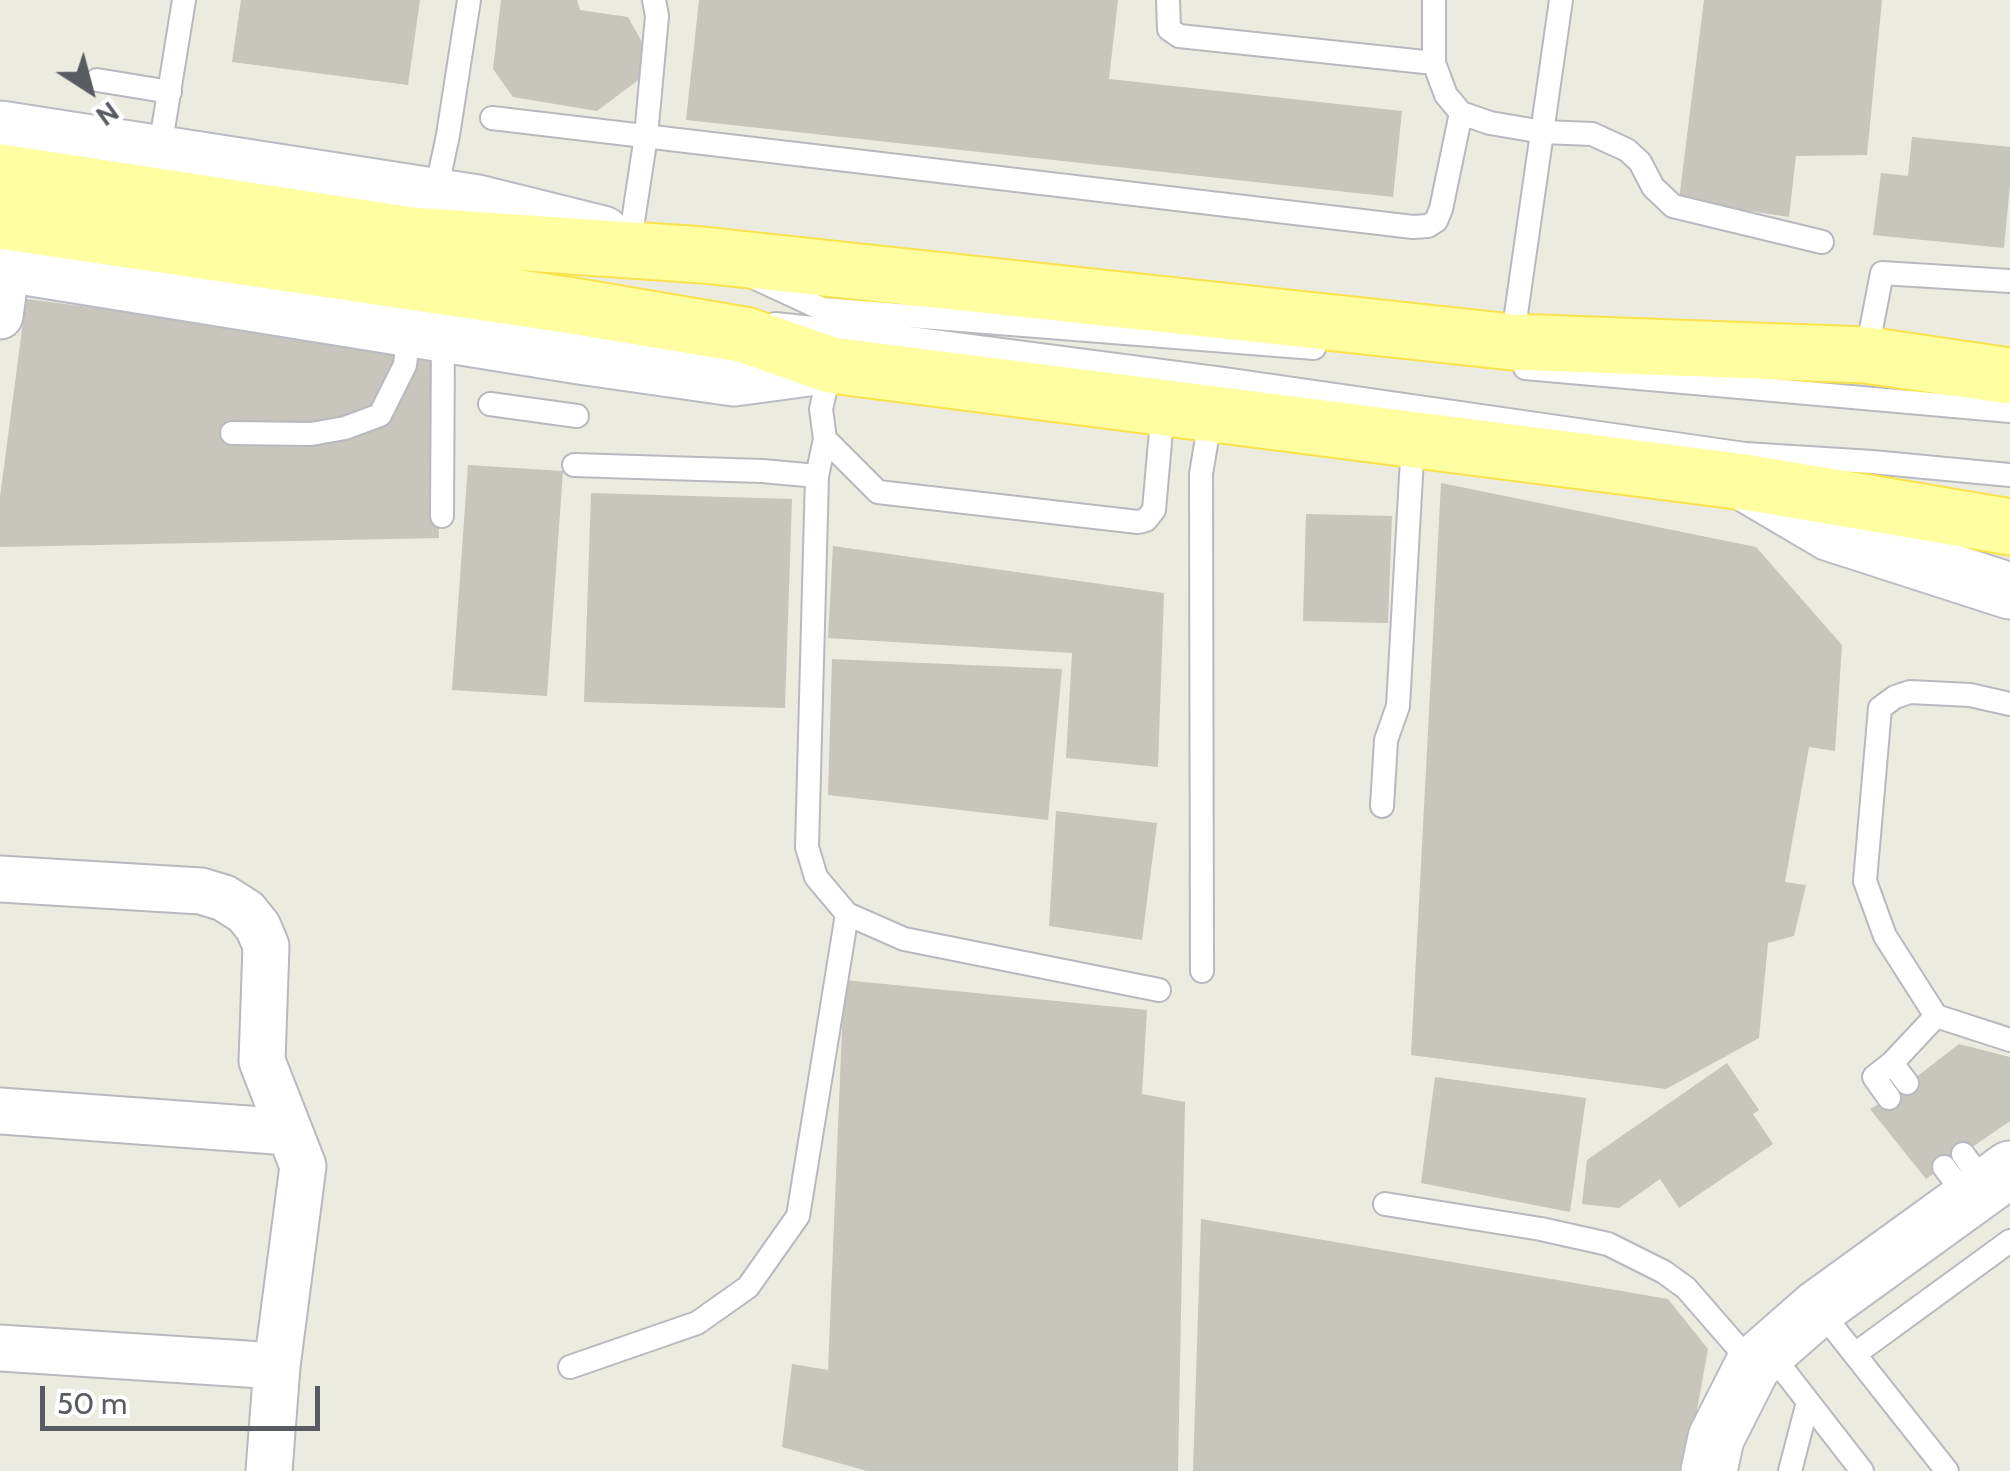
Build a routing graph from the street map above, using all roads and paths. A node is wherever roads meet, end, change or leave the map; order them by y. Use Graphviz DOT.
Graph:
graph roads {
  1 [pos="184,0"];
  2 [pos="469,0"];
  3 [pos="654,0"];
  4 [pos="1168,0"];
  5 [pos="1434,0"];
  6 [pos="1562,0"];
  7 [pos="1434,63"];
  8 [pos="97,80"];
  9 [pos="170,92"];
  10 [pos="1461,114"];
  11 [pos="492,118"];
  12 [pos="0,129"];
  13 [pos="1543,132"];
  14 [pos="646,136"];
  15 [pos="160,154"];
  16 [pos="0,172"];
  17 [pos="1822,242"];
  18 [pos="670,249"];
  19 [pos="2,266"];
  20 [pos="421,275"];
  21 [pos="2010,281"];
  22 [pos="572,306"];
  23 [pos="1339,350"];
  24 [pos="1505,354"];
  25 [pos="1866,356"];
  26 [pos="831,365"];
  27 [pos="2010,376"];
  28 [pos="490,404"];
  29 [pos="1187,411"];
  30 [pos="2010,411"];
  31 [pos="576,416"];
  32 [pos="232,432"];
  33 [pos="826,439"];
  34 [pos="1413,441"];
  35 [pos="574,465"];
  36 [pos="2010,475"];
  37 [pos="817,476"];
  38 [pos="1745,482"];
  39 [pos="442,516"];
  40 [pos="2010,527"];
  41 [pos="2010,591"];
  42 [pos="2010,704"];
  43 [pos="1382,806"];
  44 [pos="0,879"];
  45 [pos="847,914"];
  46 [pos="1202,971"];
  47 [pos="1160,990"];
  48 [pos="1936,1016"];
  49 [pos="2010,1040"];
  50 [pos="1898,1091"];
  51 [pos="0,1111"];
  52 [pos="289,1132"];
  53 [pos="1974,1175"];
  54 [pos="1386,1204"];
  55 [pos="2010,1241"];
  56 [pos="1818,1308"];
  57 [pos="0,1348"];
  58 [pos="1855,1354"];
  59 [pos="1761,1358"];
  60 [pos="277,1366"];
  61 [pos="570,1368"];
  62 [pos="1808,1402"];
  63 [pos="269,1471"];
  64 [pos="1709,1471"];
  65 [pos="1790,1471"];
  66 [pos="1862,1471"];
  67 [pos="1948,1471"];
  1 -- 9 [label="lane"];
  2 -- 20 [label="lane"];
  3 -- 14 [label="lane"];
  4 -- 7 [label="lane"];
  5 -- 7 [label="lane"];
  6 -- 13 [label="lane"];
  7 -- 10 [label="lane"];
  8 -- 9 [label="lane"];
  9 -- 15 [label="lane"];
  10 -- 13 [label="lane"];
  10 -- 14 [label="lane"];
  11 -- 14 [label="lane"];
  12 -- 15 [label="street"];
  13 -- 17 [label="lane"];
  13 -- 24 [label="lane"];
  14 -- 18 [label="lane"];
  15 -- 20 [label="street"];
  16 -- 20 [label="main road"];
  18 -- 20 [label="main road"];
  18 -- 23 [label="lane"];
  18 -- 24 [label="main road"];
  19 -- 20 [label="main road"];
  20 -- 22 [label="main road"];
  20 -- 26 [label="street"];
  20 -- 32 [label="lane"];
  20 -- 39 [label="lane"];
  21 -- 25 [label="lane"];
  22 -- 26 [label="main road"];
  22 -- 36 [label="lane"];
  24 -- 25 [label="main road"];
  24 -- 30 [label="lane"];
  25 -- 27 [label="main road"];
  26 -- 29 [label="main road"];
  26 -- 33 [label="lane"];
  28 -- 31 [label="lane"];
  29 -- 33 [label="lane"];
  29 -- 34 [label="main road"];
  29 -- 46 [label="lane"];
  33 -- 37 [label="lane"];
  34 -- 38 [label="main road"];
  34 -- 43 [label="lane"];
  35 -- 37 [label="lane"];
  37 -- 45 [label="lane"];
  38 -- 40 [label="main road"];
  38 -- 41 [label="street"];
  42 -- 48 [label="lane"];
  44 -- 52 [label="street"];
  45 -- 47 [label="lane"];
  45 -- 61 [label="lane"];
  48 -- 49 [label="lane"];
  48 -- 50 [label="lane"];
  51 -- 52 [label="street"];
  52 -- 60 [label="street"];
  53 -- 56 [label="street"];
  54 -- 59 [label="lane"];
  55 -- 58 [label="lane"];
  56 -- 58 [label="lane"];
  56 -- 59 [label="street"];
  57 -- 60 [label="street"];
  58 -- 67 [label="lane"];
  59 -- 62 [label="lane"];
  59 -- 64 [label="street"];
  60 -- 63 [label="street"];
  62 -- 65 [label="lane"];
  62 -- 66 [label="lane"];
}
